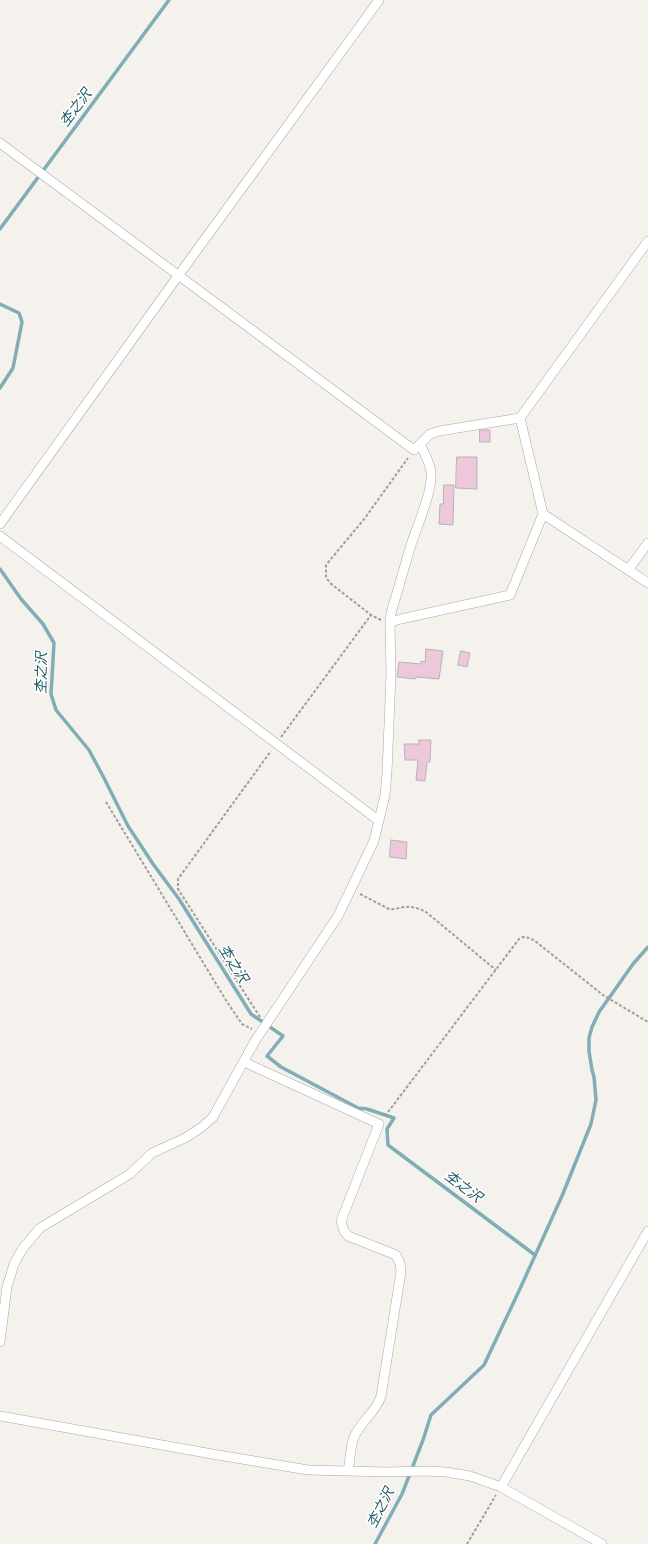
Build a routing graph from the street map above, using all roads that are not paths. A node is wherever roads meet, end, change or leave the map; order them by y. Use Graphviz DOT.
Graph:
graph roads {
  1 [pos="379,0"];
  2 [pos="0,143"];
  3 [pos="648,241"];
  4 [pos="178,276"];
  5 [pos="520,418"];
  6 [pos="417,447"];
  7 [pos="543,514"];
  8 [pos="0,524"];
  9 [pos="0,536"];
  10 [pos="648,543"];
  11 [pos="628,570"];
  12 [pos="648,583"];
  13 [pos="390,622"];
  14 [pos="378,820"];
  15 [pos="244,1062"];
  16 [pos="648,1231"];
  17 [pos="0,1342"];
  18 [pos="0,1416"];
  19 [pos="348,1471"];
  20 [pos="501,1487"];
  21 [pos="602,1544"];
  1 -- 4 [label="street"];
  2 -- 4 [label="street"];
  3 -- 5 [label="street"];
  4 -- 6 [label="street"];
  4 -- 8 [label="street"];
  5 -- 6 [label="street"];
  5 -- 7 [label="street"];
  6 -- 13 [label="street"];
  7 -- 11 [label="street"];
  7 -- 13 [label="street"];
  9 -- 14 [label="street"];
  10 -- 11 [label="street"];
  11 -- 12 [label="street"];
  13 -- 14 [label="street"];
  14 -- 15 [label="street"];
  15 -- 17 [label="street"];
  15 -- 19 [label="street"];
  16 -- 20 [label="street"];
  18 -- 19 [label="street"];
  19 -- 20 [label="street"];
  20 -- 21 [label="street"];
}
